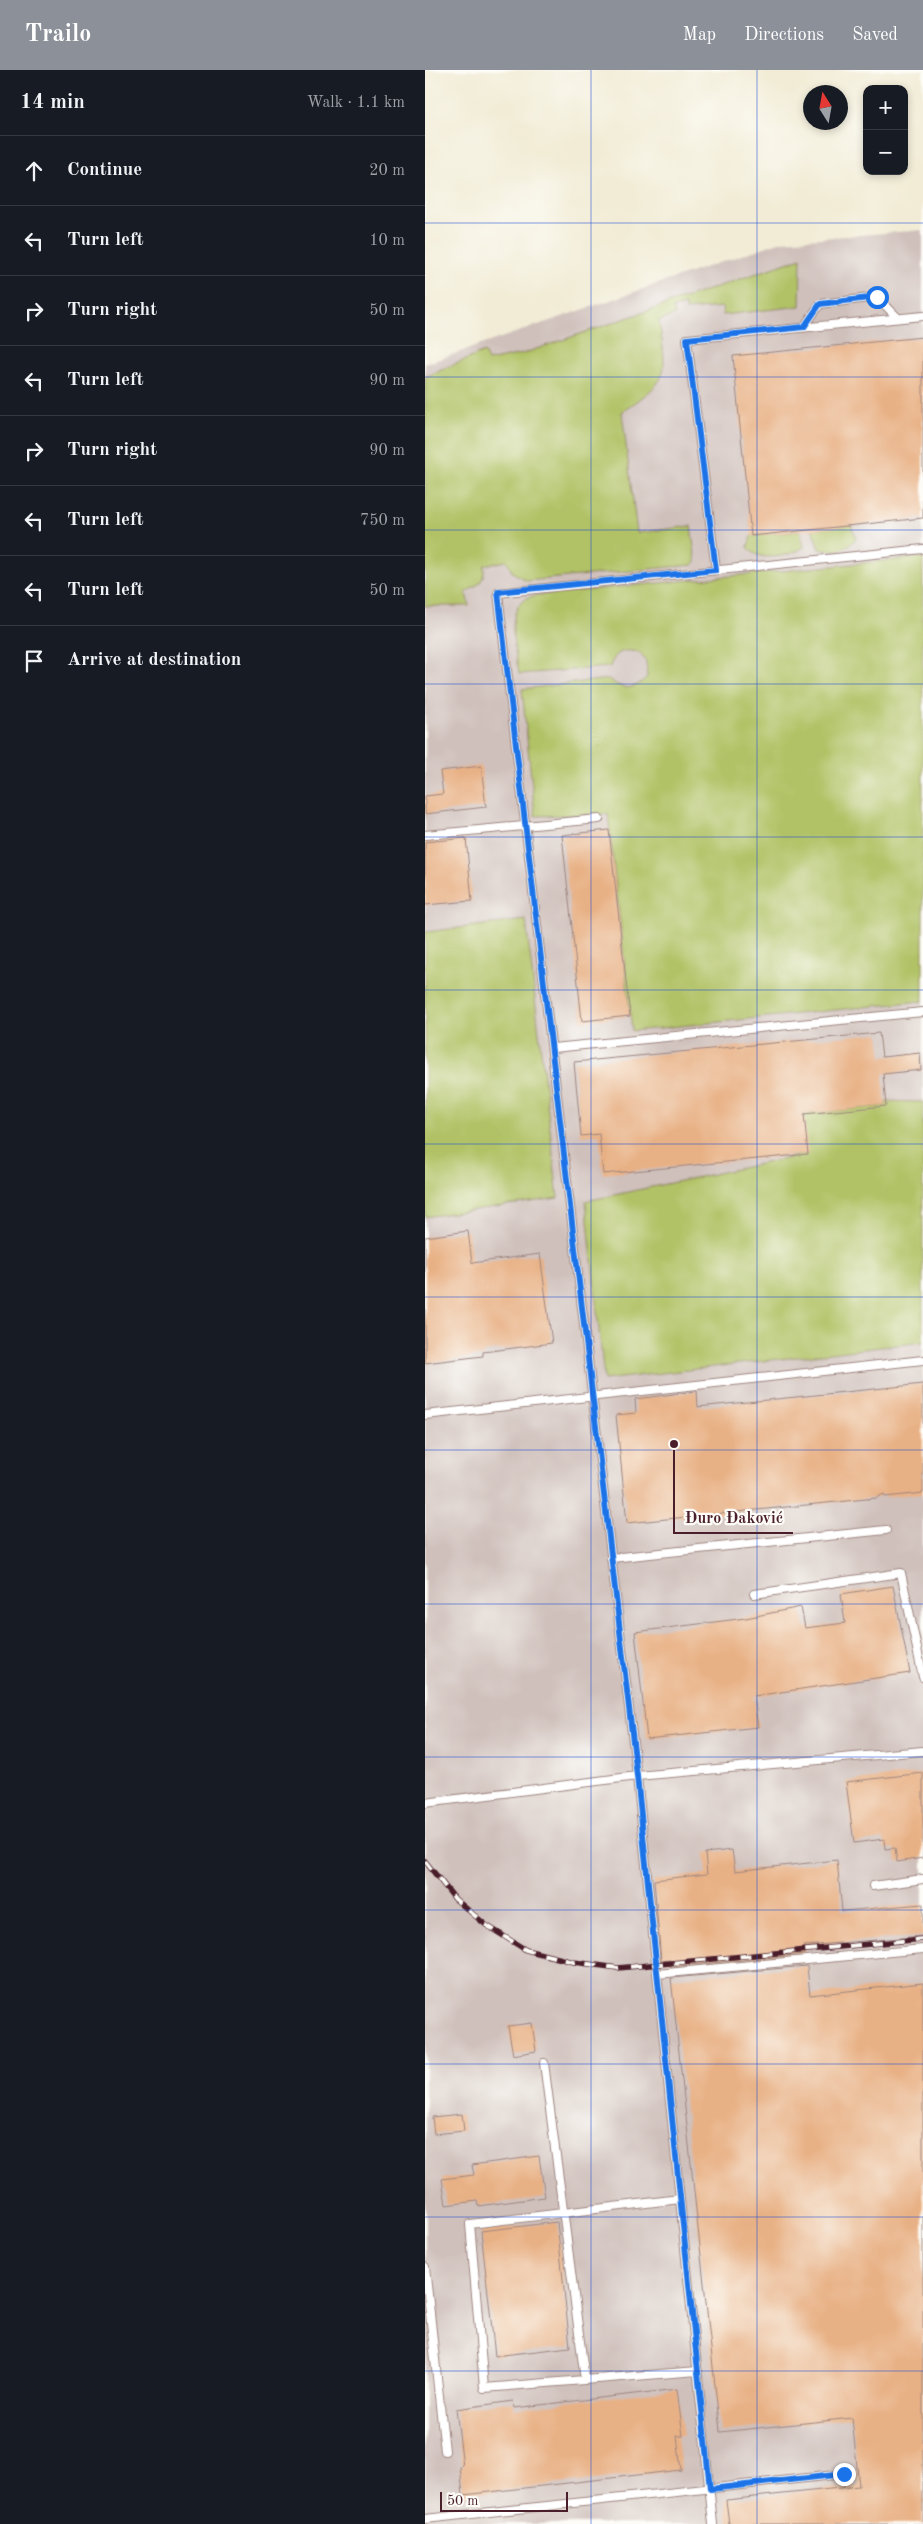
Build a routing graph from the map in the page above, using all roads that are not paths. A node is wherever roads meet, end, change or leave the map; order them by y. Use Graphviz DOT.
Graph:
graph roads {
  1 [pos="923,316"];
  2 [pos="898,318"];
  3 [pos="804,327"];
  4 [pos="923,550"];
  5 [pos="716,570"];
  6 [pos="599,819"];
  7 [pos="526,826"];
  8 [pos="425,835"];
  9 [pos="923,1012"];
  10 [pos="553,1048"];
  11 [pos="923,1360"];
  12 [pos="592,1397"];
  13 [pos="425,1415"];
  14 [pos="886,1530"];
  15 [pos="611,1558"];
  16 [pos="754,1594"];
  17 [pos="923,1677"];
  18 [pos="923,1751"];
  19 [pos="637,1776"];
  20 [pos="425,1803"];
  21 [pos="923,1879"];
  22 [pos="873,1886"];
  23 [pos="923,1949"];
  24 [pos="657,1974"];
  25 [pos="545,2063"];
  26 [pos="680,2199"];
  27 [pos="564,2213"];
  28 [pos="425,2267"];
  29 [pos="427,2304"];
  30 [pos="698,2371"];
  31 [pos="585,2380"];
  32 [pos="445,2451"];
  33 [pos="844,2474"];
  34 [pos="710,2489"];
  35 [pos="425,2519"];
  36 [pos="713,2524"];
  1 -- 2 [label="lane"];
  2 -- 3 [label="lane"];
  2 -- 3 [label="lane"];
  3 -- 5 [label="lane"];
  4 -- 5 [label="lane"];
  5 -- 7 [label="lane"];
  6 -- 7 [label="lane"];
  7 -- 8 [label="lane"];
  7 -- 10 [label="lane"];
  9 -- 10 [label="lane"];
  10 -- 12 [label="lane"];
  11 -- 12 [label="lane"];
  12 -- 13 [label="lane"];
  12 -- 15 [label="lane"];
  14 -- 15 [label="lane"];
  15 -- 19 [label="lane"];
  16 -- 17 [label="lane"];
  18 -- 19 [label="lane"];
  19 -- 20 [label="lane"];
  19 -- 24 [label="lane"];
  21 -- 22 [label="lane"];
  23 -- 24 [label="lane"];
  24 -- 26 [label="lane"];
  25 -- 27 [label="lane"];
  26 -- 27 [label="lane"];
  26 -- 30 [label="lane"];
  27 -- 31 [label="lane"];
  27 -- 31 [label="lane"];
  28 -- 29 [label="lane"];
  29 -- 32 [label="lane"];
  30 -- 31 [label="lane"];
  30 -- 34 [label="lane"];
  33 -- 34 [label="lane"];
  34 -- 35 [label="lane"];
  34 -- 36 [label="lane"];
}
